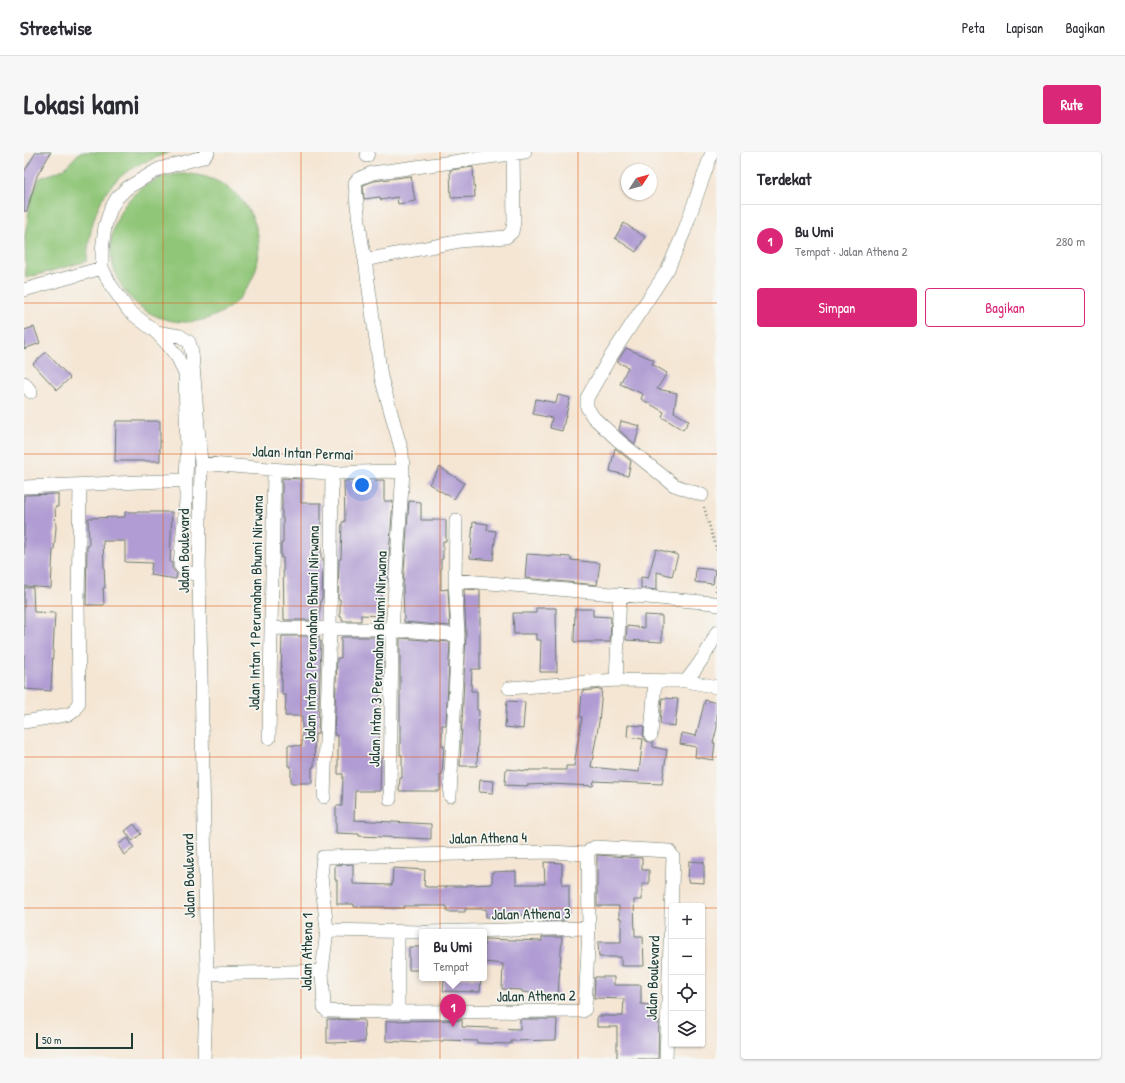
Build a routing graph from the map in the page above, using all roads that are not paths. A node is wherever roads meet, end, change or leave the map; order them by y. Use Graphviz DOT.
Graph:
graph roads {
  1 [pos="208,152"];
  2 [pos="712,152"];
  3 [pos="520,153"];
  4 [pos="365,260"];
  5 [pos="102,268"];
  6 [pos="24,290"];
  7 [pos="156,332"];
  8 [pos="201,463"];
  9 [pos="274,469"];
  10 [pos="403,472"];
  11 [pos="332,473"];
  12 [pos="186,480"];
  13 [pos="80,485"];
  14 [pos="24,487"];
  15 [pos="702,495"];
  16 [pos="456,520"];
  17 [pos="199,576"];
  18 [pos="454,580"];
  19 [pos="620,594"];
  20 [pos="717,605"];
  21 [pos="271,628"];
  22 [pos="330,629"];
  23 [pos="392,629"];
  24 [pos="717,632"];
  25 [pos="458,635"];
  26 [pos="616,680"];
  27 [pos="686,681"];
  28 [pos="655,682"];
  29 [pos="717,686"];
  30 [pos="509,688"];
  31 [pos="24,722"];
  32 [pos="651,735"];
  33 [pos="269,738"];
  34 [pos="450,796"];
  35 [pos="324,797"];
  36 [pos="390,798"];
  37 [pos="669,851"];
  38 [pos="588,854"];
  39 [pos="321,876"];
  40 [pos="589,928"];
  41 [pos="327,930"];
  42 [pos="487,931"];
  43 [pos="419,932"];
  44 [pos="398,933"];
  45 [pos="322,972"];
  46 [pos="208,974"];
  47 [pos="323,1004"];
  48 [pos="398,1012"];
  49 [pos="204,1059"];
  50 [pos="666,1059"];
  1 -- 5 [label="street, Jalan Boulevard"];
  2 -- 15 [label="street"];
  3 -- 4 [label="street"];
  3 -- 4 [label="street, Jalan Intan 3 Perumahan Bhumi Nirwana"];
  4 -- 10 [label="street, Jalan Intan 3 Perumahan Bhumi Nirwana"];
  5 -- 6 [label="street"];
  5 -- 7 [label="street, Jalan Boulevard"];
  7 -- 8 [label="street, Jalan Boulevard"];
  7 -- 12 [label="street"];
  8 -- 9 [label="street, Jalan Intan Permai"];
  8 -- 17 [label="street, Jalan Boulevard"];
  9 -- 11 [label="street, Jalan Intan Permai"];
  9 -- 21 [label="street, Jalan Intan 1 Perumahan Bhumi Nirwana"];
  10 -- 11 [label="street, Jalan Intan Permai"];
  10 -- 23 [label="street, Jalan Intan 3 Perumahan Bhumi Nirwana"];
  11 -- 22 [label="street, Jalan Intan 2 Perumahan Bhumi Nirwana"];
  12 -- 13 [label="street"];
  12 -- 17 [label="street"];
  13 -- 14 [label="street"];
  13 -- 31 [label="street"];
  16 -- 18 [label="street"];
  17 -- 46 [label="street, Jalan Boulevard"];
  18 -- 19 [label="street"];
  18 -- 25 [label="street"];
  19 -- 20 [label="street"];
  19 -- 26 [label="street"];
  21 -- 22 [label="street"];
  21 -- 33 [label="street, Jalan Intan 1 Perumahan Bhumi Nirwana"];
  22 -- 23 [label="street"];
  22 -- 35 [label="street, Jalan Intan 2 Perumahan Bhumi Nirwana"];
  23 -- 25 [label="street"];
  23 -- 36 [label="street, Jalan Intan 3 Perumahan Bhumi Nirwana"];
  24 -- 27 [label="street"];
  25 -- 34 [label="street"];
  26 -- 28 [label="street"];
  26 -- 30 [label="street"];
  27 -- 28 [label="street"];
  27 -- 29 [label="street"];
  28 -- 32 [label="street"];
  37 -- 38 [label="street, Jalan Athena 4"];
  37 -- 50 [label="street, Jalan Boulevard"];
  38 -- 39 [label="street, Jalan Athena 4"];
  38 -- 40 [label="street"];
  39 -- 41 [label="street, Jalan Athena 1"];
  40 -- 42 [label="street, Jalan Athena 3"];
  40 -- 48 [label="street, Jalan Athena 2"];
  41 -- 44 [label="street"];
  41 -- 45 [label="street, Jalan Athena 1"];
  43 -- 44 [label="street"];
  44 -- 48 [label="street"];
  45 -- 46 [label="street"];
  45 -- 47 [label="street, Jalan Athena 1"];
  46 -- 49 [label="street, Jalan Boulevard"];
  47 -- 48 [label="street, Jalan Athena 2"];
}
